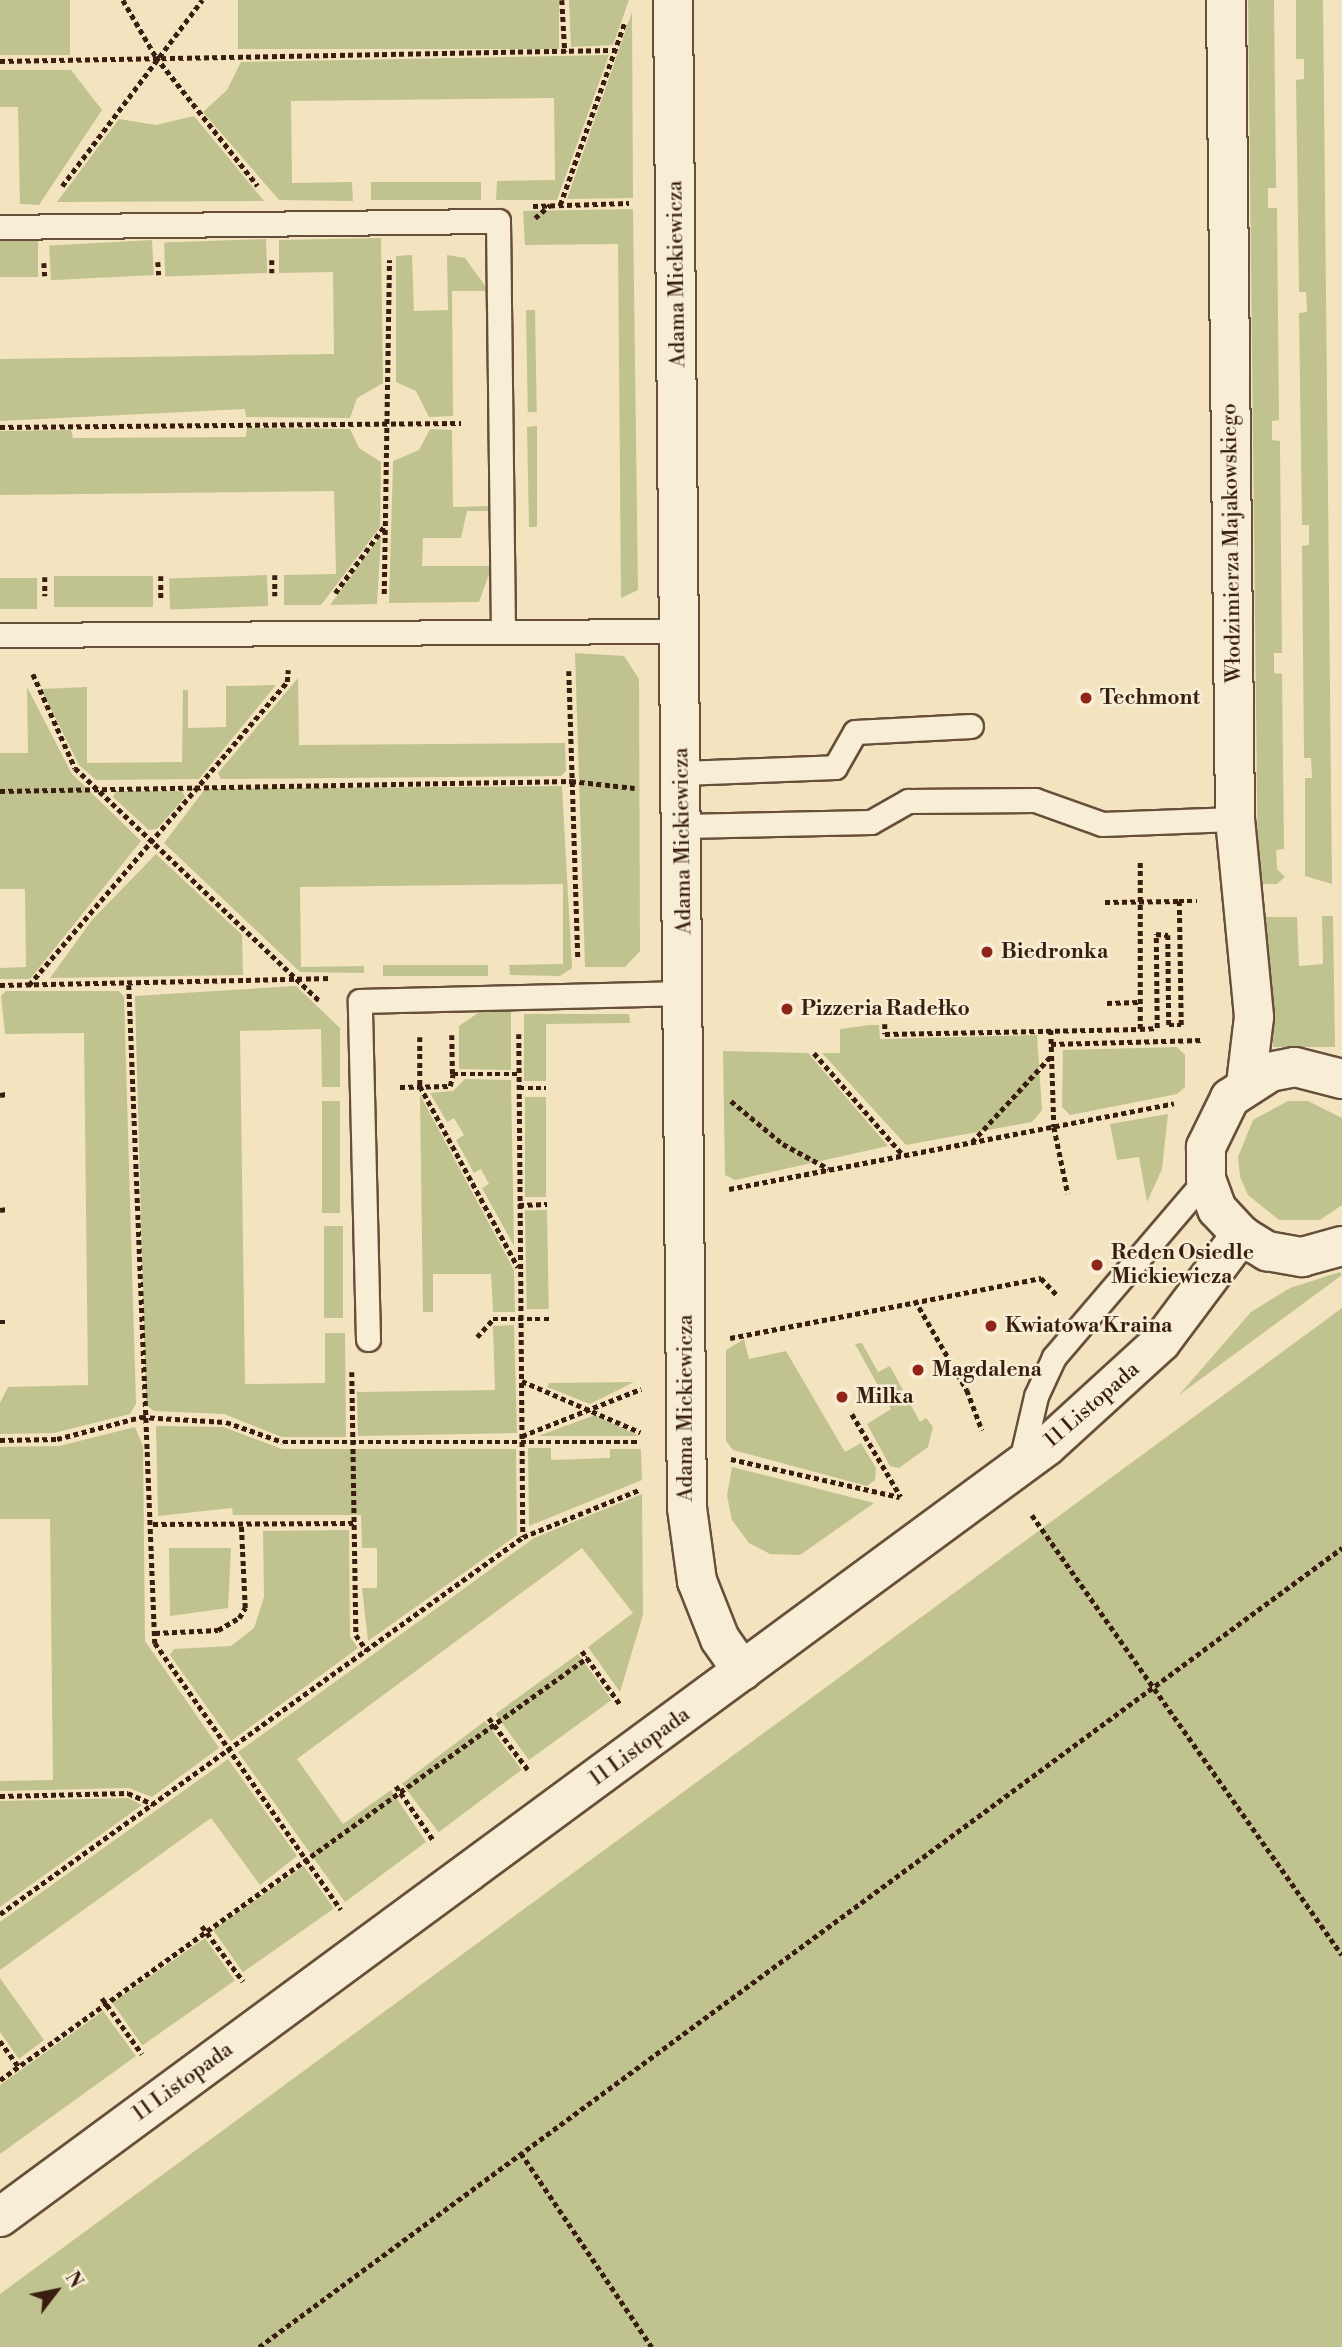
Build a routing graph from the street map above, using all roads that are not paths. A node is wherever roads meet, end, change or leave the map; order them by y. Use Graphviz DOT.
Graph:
graph roads {
  1 [pos="673,0"];
  2 [pos="1226,0"];
  3 [pos="0,227"];
  4 [pos="503,631"];
  5 [pos="681,631"];
  6 [pos="0,635"];
  7 [pos="971,726"];
  8 [pos="682,772"];
  9 [pos="1235,819"];
  10 [pos="683,826"];
  11 [pos="684,993"];
  12 [pos="1342,1079"];
  13 [pos="1246,1084"];
  14 [pos="1206,1179"];
  15 [pos="1241,1236"];
  16 [pos="1342,1246"];
  17 [pos="368,1339"];
  18 [pos="1020,1465"];
  19 [pos="742,1671"];
  20 [pos="0,2217"];
  1 -- 5 [label="street, Adama Mickiewicza"];
  2 -- 9 [label="street, Włodzimierza Majakowskiego"];
  3 -- 4 [label="lane"];
  4 -- 5 [label="lane"];
  4 -- 6 [label="lane"];
  5 -- 8 [label="street, Adama Mickiewicza"];
  7 -- 8 [label="lane"];
  8 -- 10 [label="street, Adama Mickiewicza"];
  9 -- 10 [label="lane"];
  9 -- 13 [label="street, Włodzimierza Majakowskiego"];
  10 -- 11 [label="street, Adama Mickiewicza"];
  11 -- 17 [label="lane"];
  11 -- 19 [label="street, Adama Mickiewicza"];
  12 -- 13 [label="street"];
  13 -- 14 [label="street"];
  14 -- 15 [label="street"];
  14 -- 18 [label="lane"];
  15 -- 16 [label="street"];
  15 -- 18 [label="street, 11 Listopada"];
  18 -- 19 [label="street, 11 Listopada"];
  19 -- 20 [label="street, 11 Listopada"];
}
